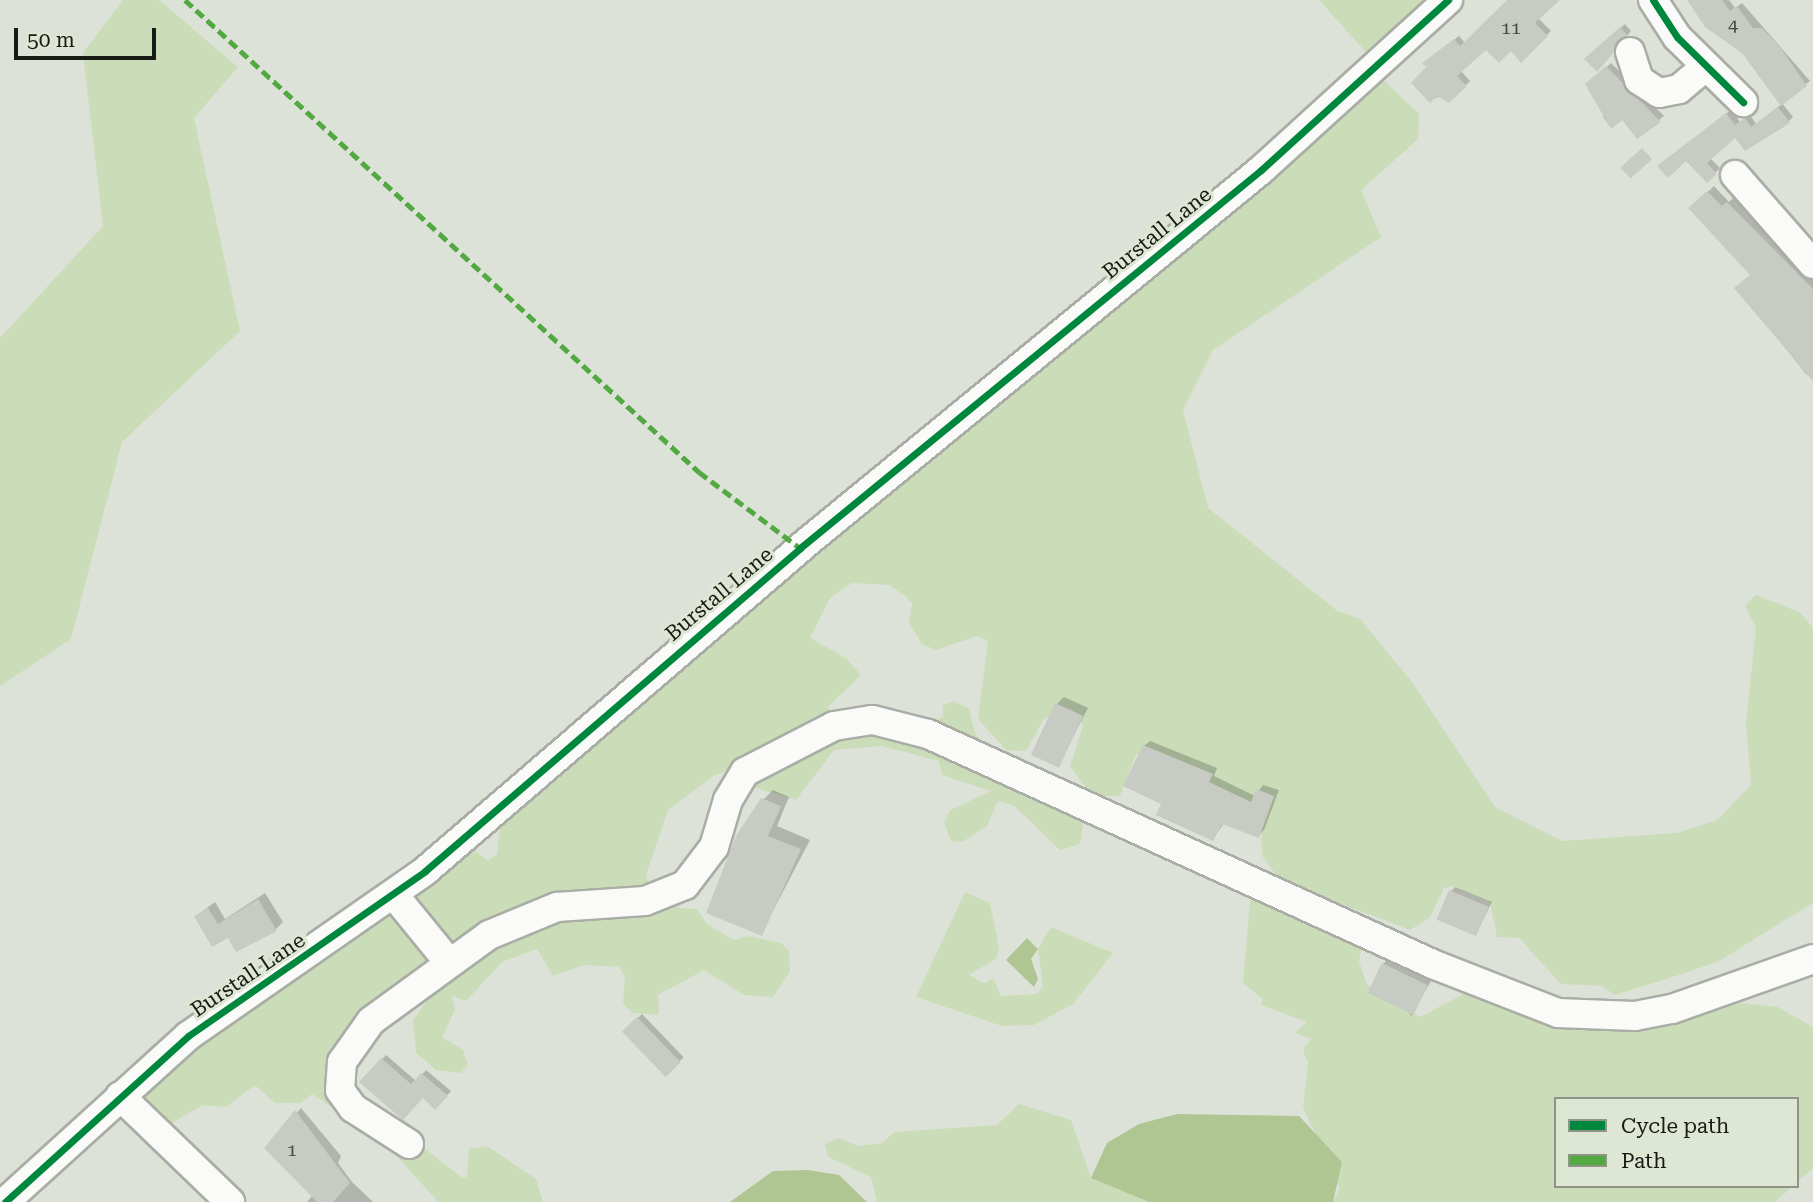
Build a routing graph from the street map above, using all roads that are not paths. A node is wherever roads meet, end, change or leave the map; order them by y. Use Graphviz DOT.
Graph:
graph roads {
  1 [pos="1448,0"];
  2 [pos="1653,0"];
  3 [pos="1630,52"];
  4 [pos="1705,67"];
  5 [pos="1743,102"];
  6 [pos="1735,175"];
  7 [pos="1813,264"];
  8 [pos="394,895"];
  9 [pos="1813,959"];
  10 [pos="447,960"];
  11 [pos="120,1096"];
  12 [pos="409,1144"];
  13 [pos="5,1202"];
  14 [pos="230,1202"];
  1 -- 8 [label="street, Burstall Lane"];
  2 -- 4 [label="street"];
  3 -- 4 [label="street"];
  4 -- 5 [label="street"];
  6 -- 7 [label="street"];
  8 -- 10 [label="street"];
  8 -- 11 [label="street, Burstall Lane"];
  9 -- 10 [label="street"];
  10 -- 12 [label="street"];
  11 -- 13 [label="street, Burstall Lane"];
  11 -- 14 [label="street"];
}
